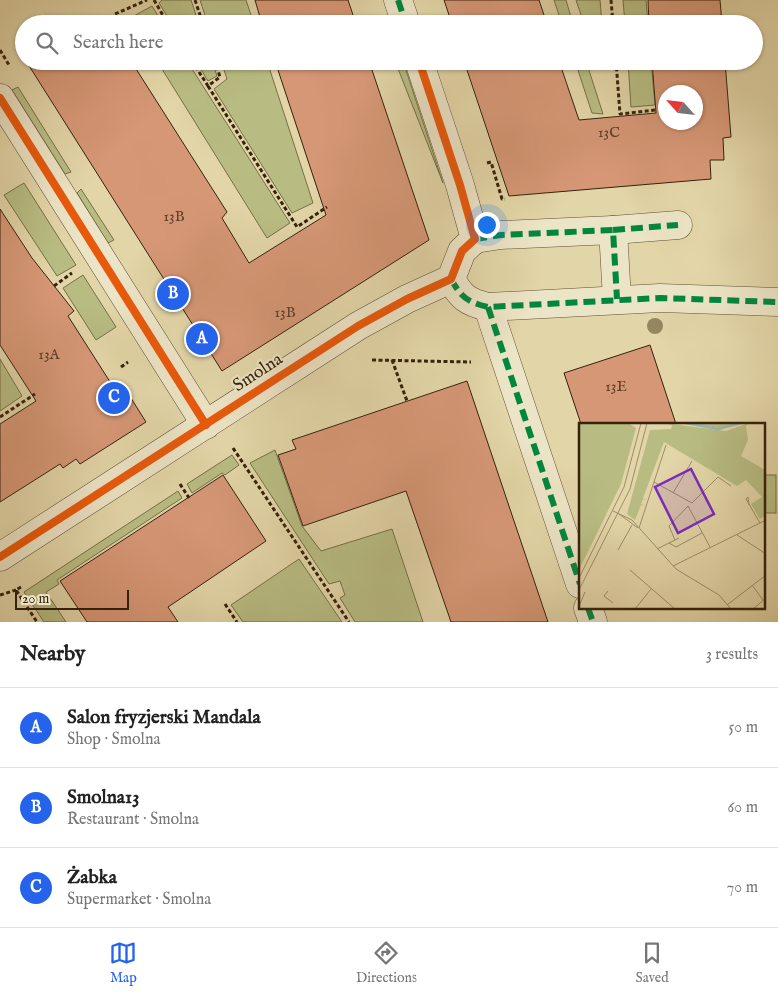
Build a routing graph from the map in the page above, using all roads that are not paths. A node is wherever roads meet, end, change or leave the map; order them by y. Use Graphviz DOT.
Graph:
graph roads {
  1 [pos="398,0"];
  2 [pos="403,15"];
  3 [pos="422,70"];
  4 [pos="0,98"];
  5 [pos="678,225"];
  6 [pos="613,230"];
  7 [pos="475,239"];
  8 [pos="451,279"];
  9 [pos="617,299"];
  10 [pos="778,302"];
  11 [pos="488,308"];
  12 [pos="206,425"];
  13 [pos="0,557"];
  14 [pos="579,581"];
  15 [pos="589,610"];
  16 [pos="593,622"];
  1 -- 2 [label="street"];
  3 -- 7 [label="street"];
  4 -- 12 [label="street"];
  5 -- 6 [label="street"];
  6 -- 7 [label="street"];
  6 -- 9 [label="street"];
  7 -- 8 [label="street"];
  8 -- 11 [label="street"];
  8 -- 12 [label="street, Smolna"];
  9 -- 10 [label="street"];
  9 -- 11 [label="street"];
  11 -- 14 [label="street"];
  12 -- 13 [label="street, Smolna"];
  15 -- 16 [label="street"];
}
